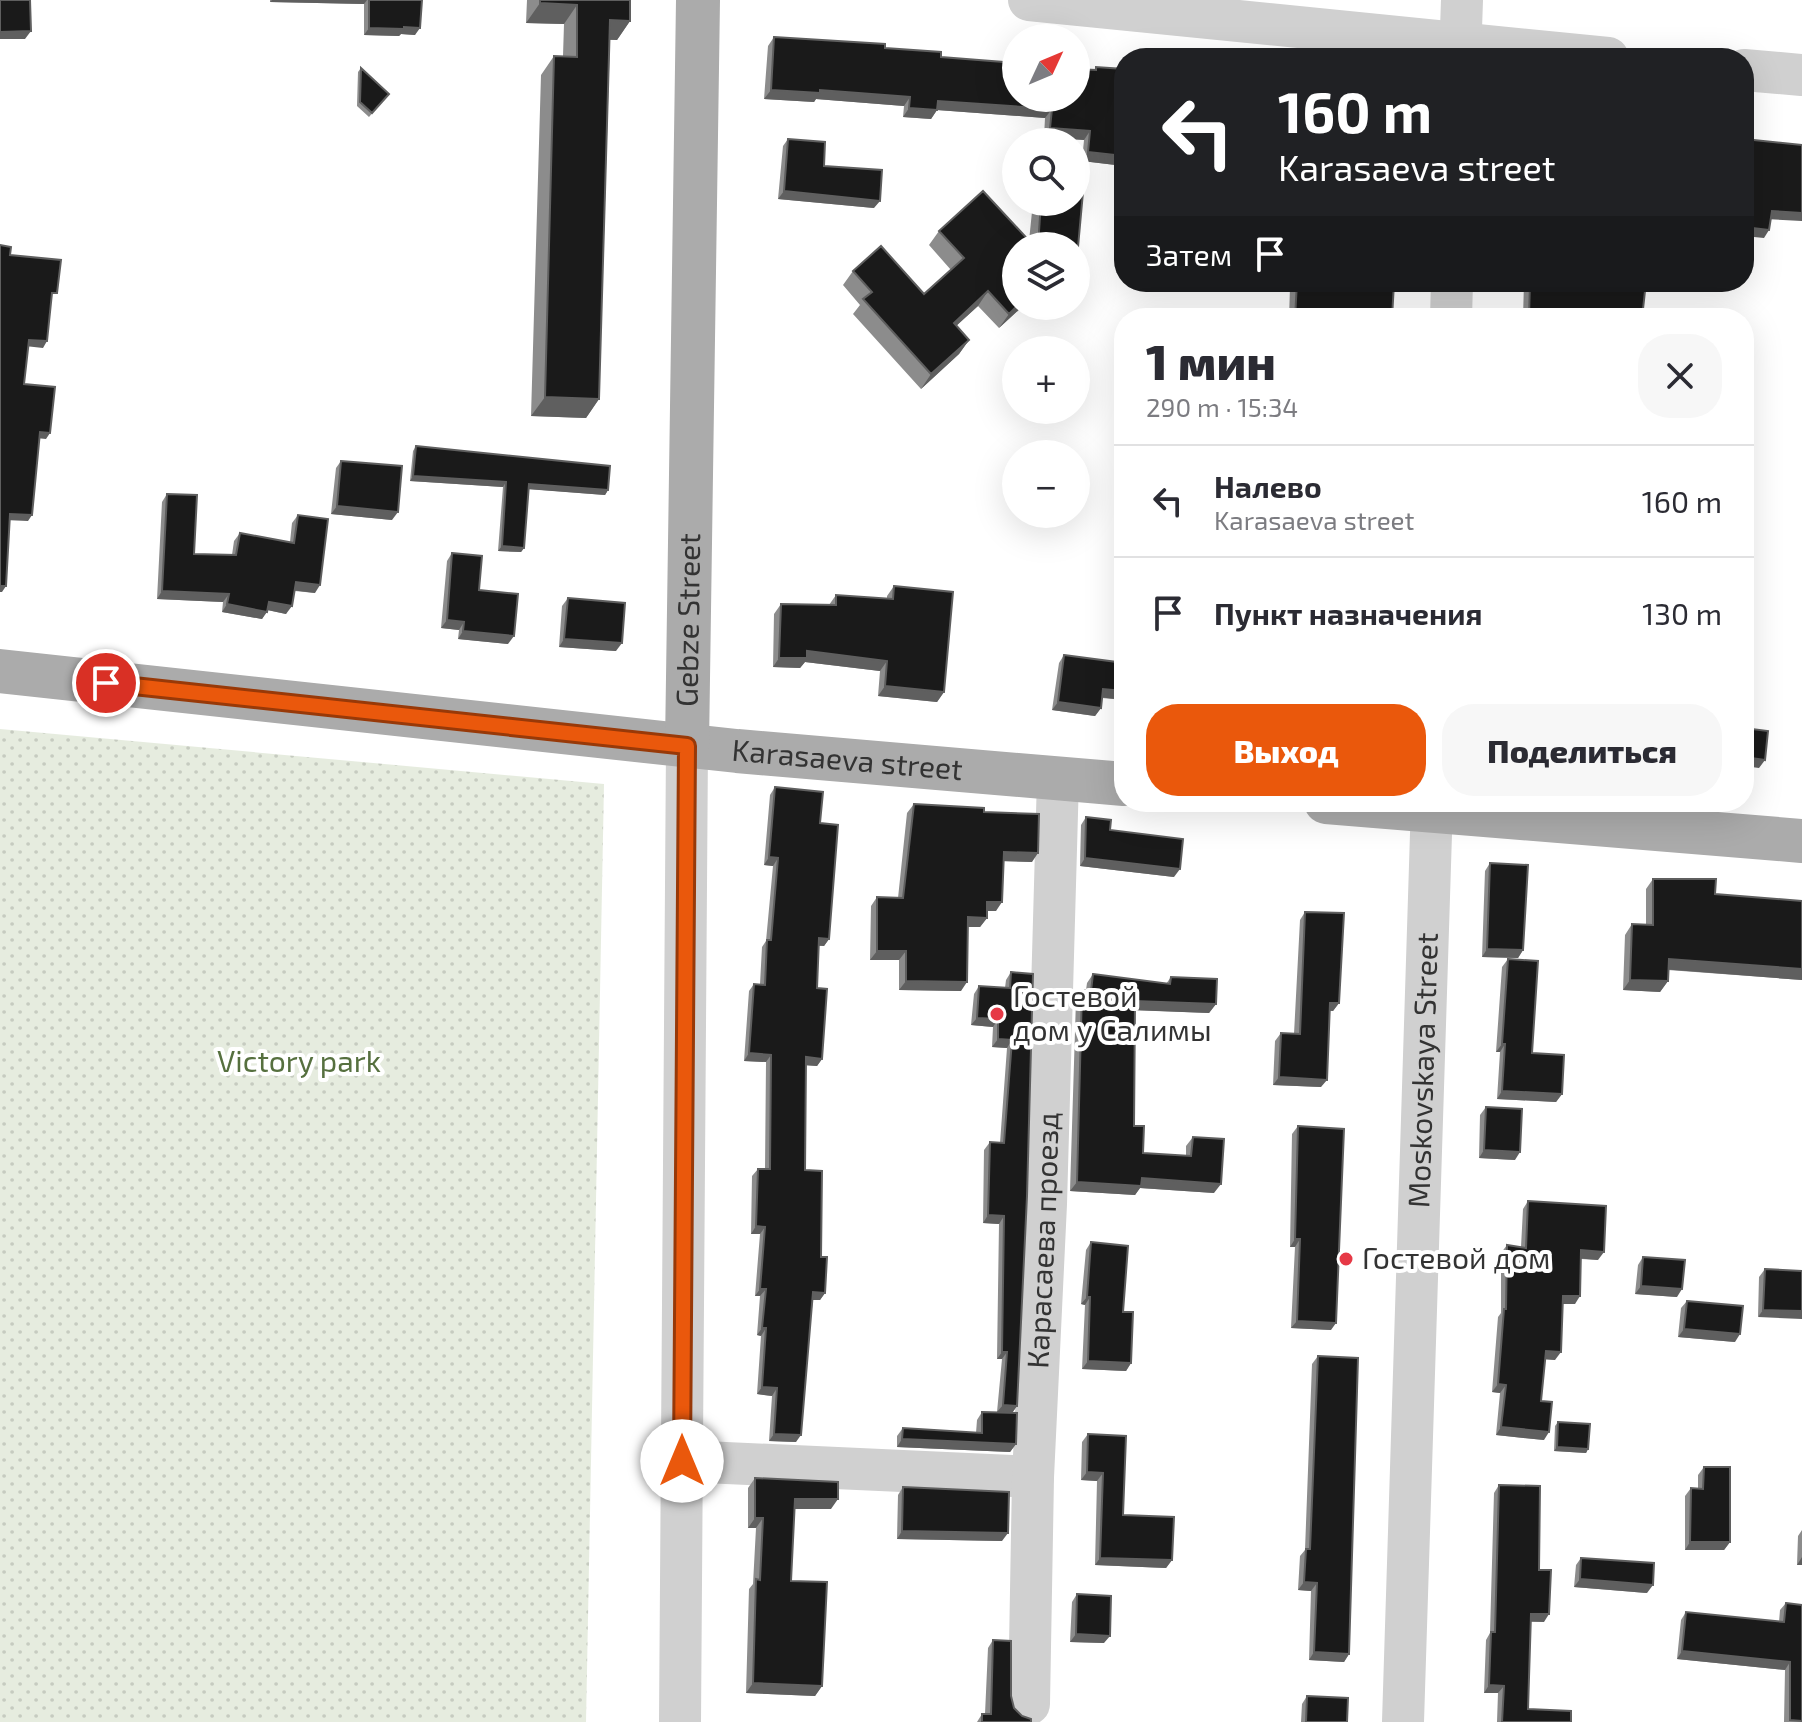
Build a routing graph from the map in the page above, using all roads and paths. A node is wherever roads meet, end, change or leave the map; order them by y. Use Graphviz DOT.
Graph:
graph roads {
  1 [pos="698,0"];
  2 [pos="1029,0"];
  3 [pos="1462,0"];
  4 [pos="1428,48"];
  5 [pos="1461,48"];
  6 [pos="1754,71"];
  7 [pos="1802,75"];
  8 [pos="0,671"];
  9 [pos="687,746"];
  10 [pos="1058,778"];
  11 [pos="1114,783"];
  12 [pos="1432,812"];
  13 [pos="1486,812"];
  14 [pos="1802,841"];
  15 [pos="682,1461"];
  16 [pos="1033,1477"];
  17 [pos="1029,1704"];
  18 [pos="680,1722"];
  19 [pos="1403,1722"];
  1 -- 9 [label="main road, Gebze Street"];
  2 -- 4 [label="street"];
  3 -- 5 [label="street"];
  6 -- 7 [label="street"];
  8 -- 9 [label="main road, Karasaeva street"];
  9 -- 10 [label="main road, Karasaeva street"];
  9 -- 15 [label="street, Gebze Street"];
  10 -- 11 [label="main road, Karasaeva street"];
  10 -- 16 [label="street, Карасаева проезд"];
  12 -- 19 [label="street, Moskovskaya Street"];
  13 -- 14 [label="main road"];
  15 -- 16 [label="street"];
  15 -- 18 [label="street, Gebze Street"];
  16 -- 17 [label="street, Карасаева проезд"];
}
